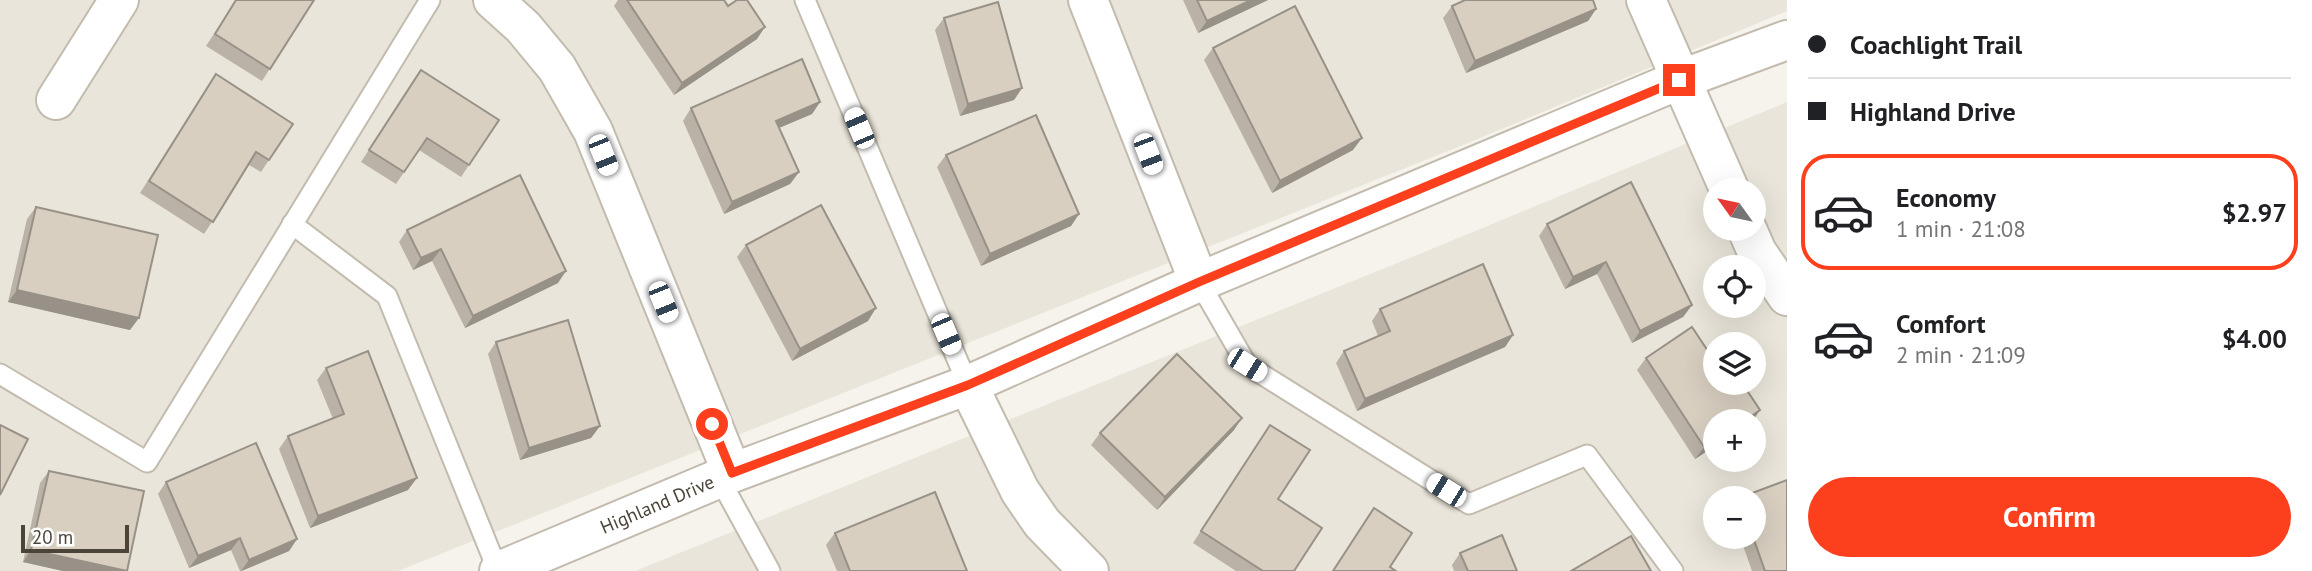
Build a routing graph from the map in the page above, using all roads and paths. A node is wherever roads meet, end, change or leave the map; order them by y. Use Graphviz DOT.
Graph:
graph roads {
  1 [pos="119,0"];
  2 [pos="430,0"];
  3 [pos="493,0"];
  4 [pos="805,0"];
  5 [pos="1088,0"];
  6 [pos="1646,0"];
  7 [pos="1787,40"];
  8 [pos="1679,80"];
  9 [pos="56,100"];
  10 [pos="1724,178"];
  11 [pos="292,224"];
  12 [pos="1753,242"];
  13 [pos="1199,282"];
  14 [pos="1787,296"];
  15 [pos="0,374"];
  16 [pos="968,385"];
  17 [pos="726,475"];
  18 [pos="498,571"];
  19 [pos="770,571"];
  20 [pos="1089,571"];
  21 [pos="1673,571"];
  1 -- 9 [label="street"];
  2 -- 11 [label="lane"];
  3 -- 17 [label="street"];
  4 -- 16 [label="lane"];
  5 -- 13 [label="street"];
  6 -- 8 [label="street"];
  7 -- 8 [label="street, Highland Drive"];
  8 -- 10 [label="street"];
  8 -- 13 [label="street, Highland Drive"];
  11 -- 15 [label="lane"];
  11 -- 18 [label="lane"];
  12 -- 14 [label="street"];
  13 -- 16 [label="street, Highland Drive"];
  13 -- 21 [label="lane"];
  16 -- 17 [label="street, Highland Drive"];
  16 -- 20 [label="street"];
  17 -- 18 [label="street, Highland Drive"];
  17 -- 19 [label="lane"];
}
